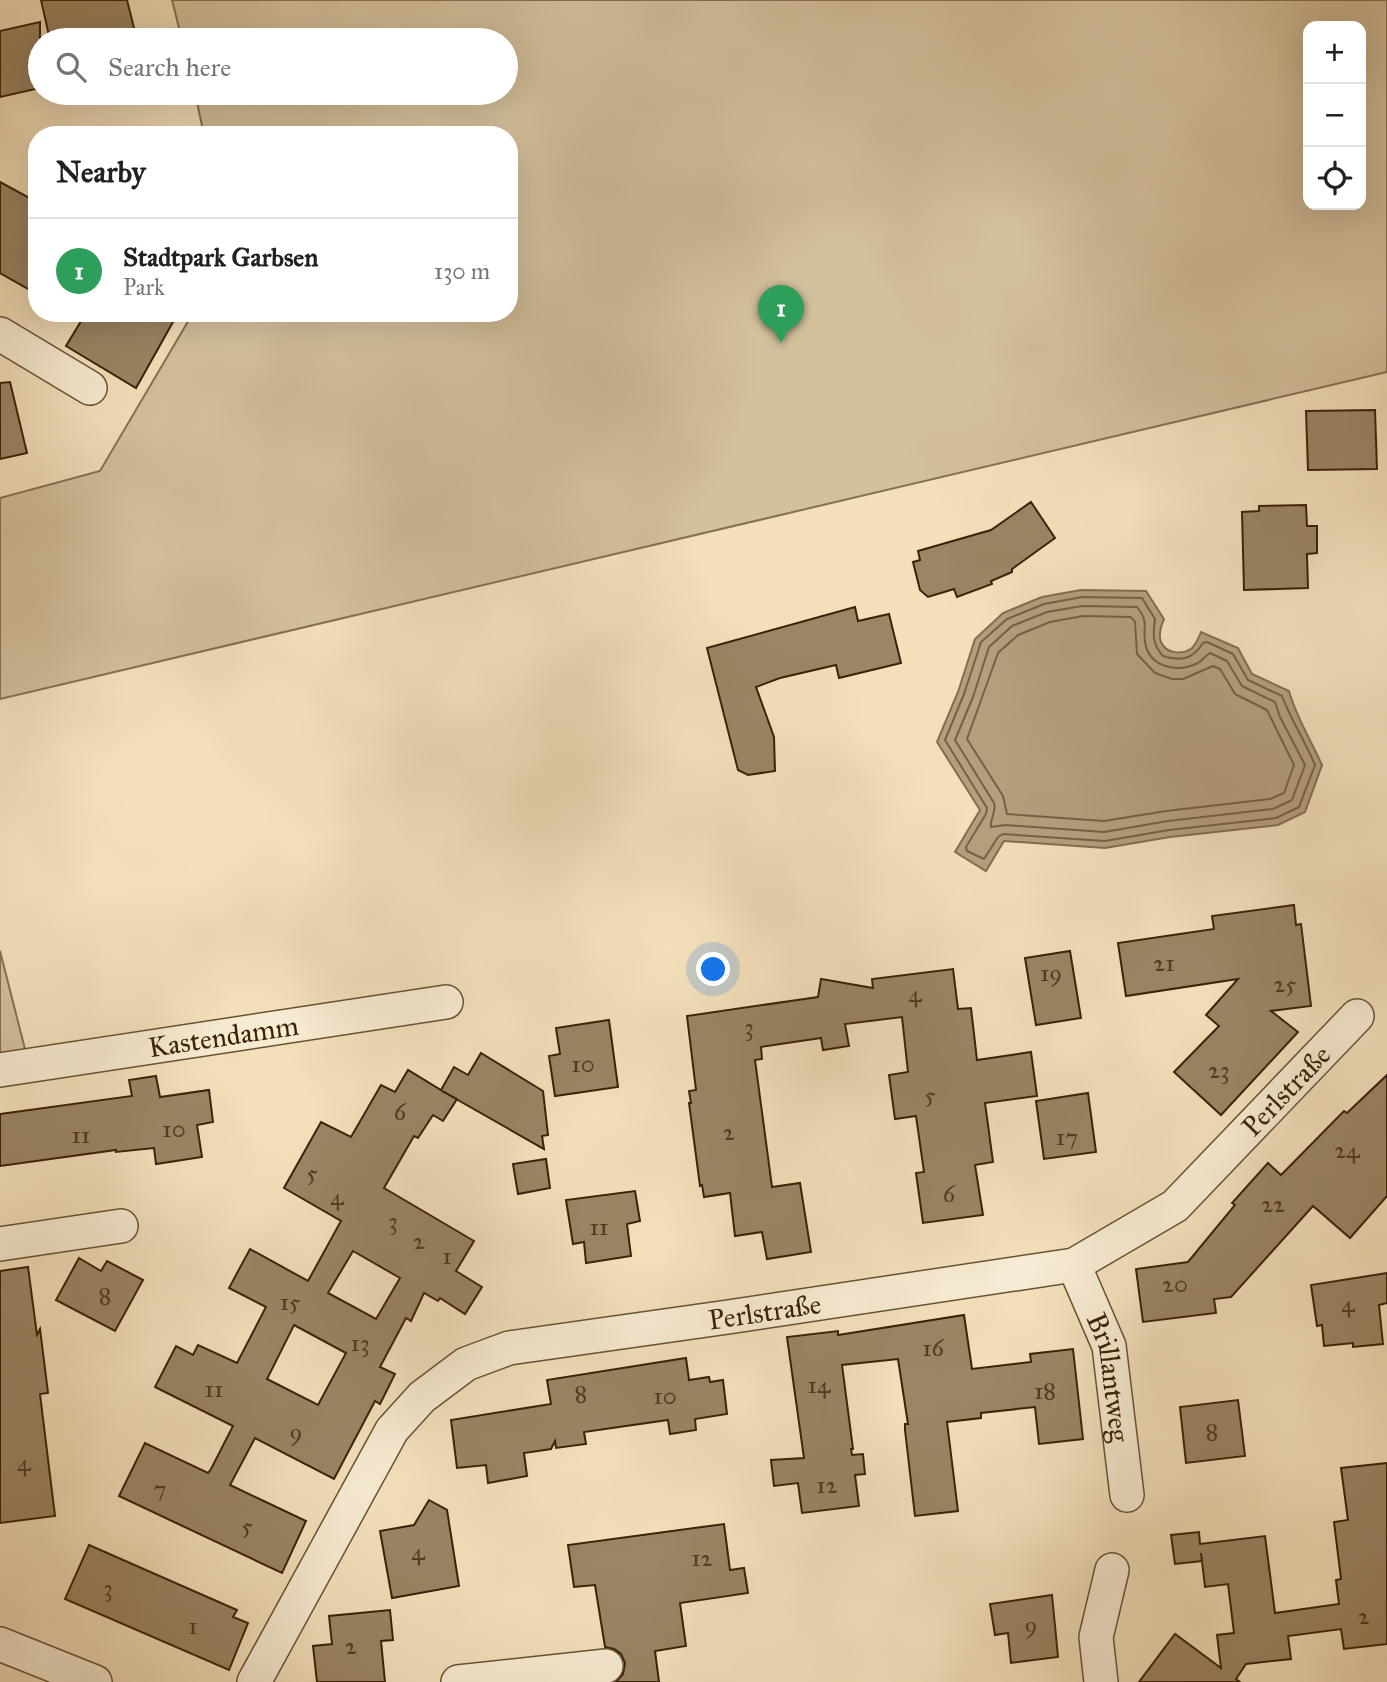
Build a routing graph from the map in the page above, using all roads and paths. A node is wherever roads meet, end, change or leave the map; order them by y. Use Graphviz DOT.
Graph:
graph roads {
  1 [pos="0,334"];
  2 [pos="90,388"];
  3 [pos="446,1002"];
  4 [pos="1357,1016"];
  5 [pos="0,1070"];
  6 [pos="121,1226"];
  7 [pos="0,1244"];
  8 [pos="1074,1265"];
  9 [pos="1127,1495"];
  10 [pos="1112,1570"];
  11 [pos="0,1644"];
  12 [pos="606,1666"];
  13 [pos="95,1682"];
  14 [pos="254,1682"];
  15 [pos="458,1682"];
  16 [pos="1101,1682"];
  1 -- 2 [label="street"];
  3 -- 5 [label="street, Kastendamm"];
  4 -- 8 [label="street, Perlstraße"];
  6 -- 7 [label="street"];
  8 -- 9 [label="street, Brillantweg"];
  8 -- 14 [label="street, Perlstraße"];
  10 -- 16 [label="street"];
  11 -- 13 [label="street"];
  12 -- 15 [label="street"];
}
